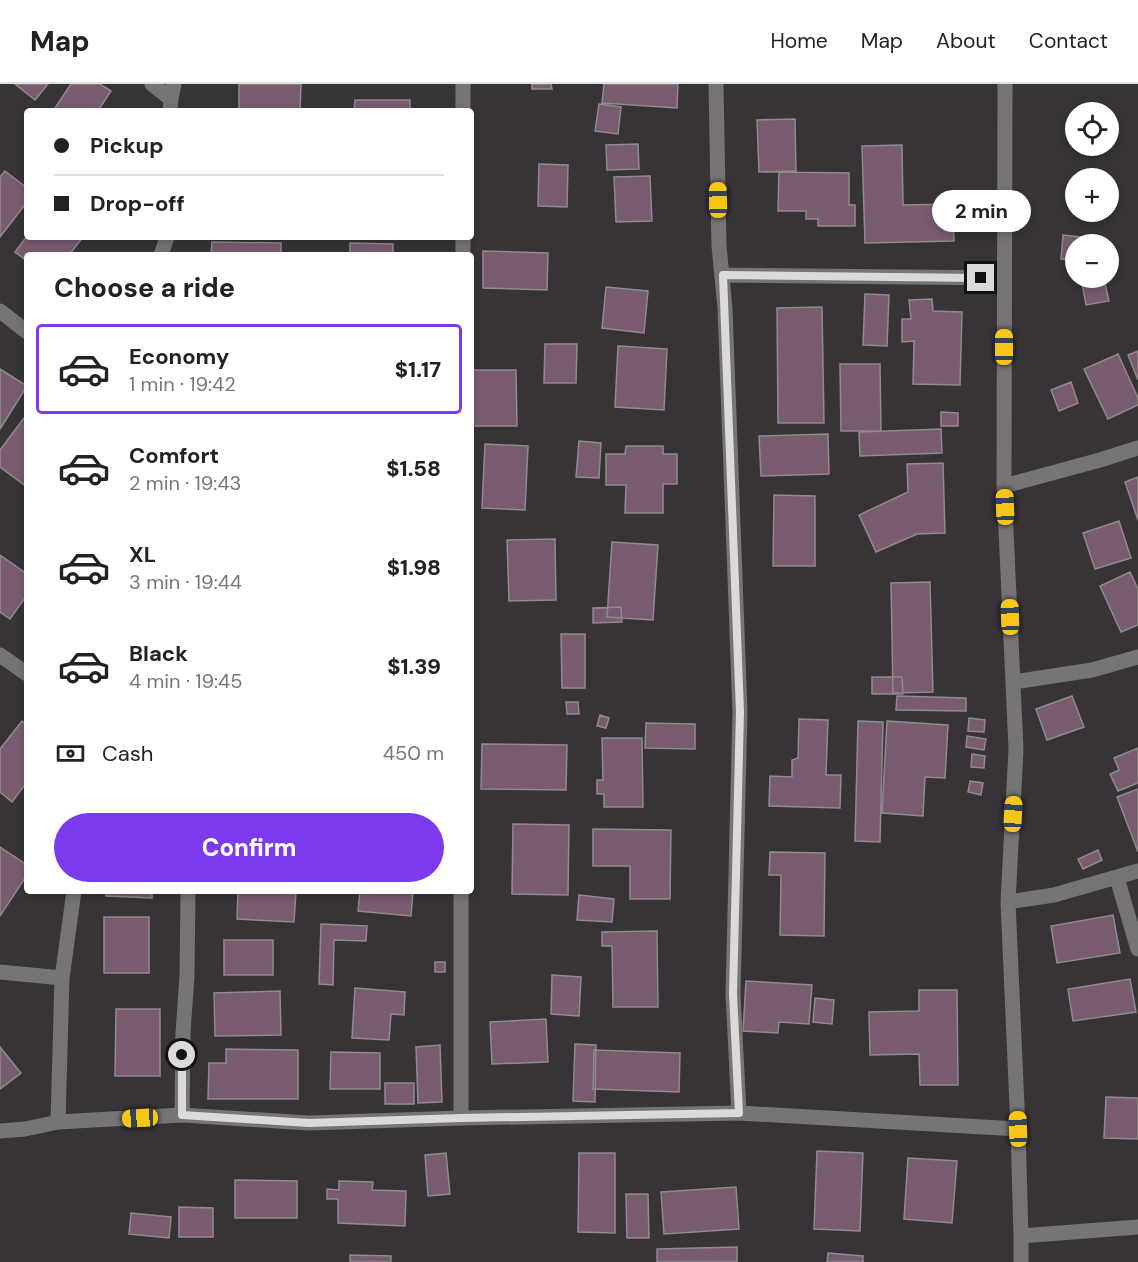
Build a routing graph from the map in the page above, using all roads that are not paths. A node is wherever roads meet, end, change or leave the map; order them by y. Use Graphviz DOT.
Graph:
graph roads {
  1 [pos="152,84"];
  2 [pos="463,84"];
  3 [pos="716,84"];
  4 [pos="1005,84"];
  5 [pos="172,98"];
  6 [pos="463,108"];
  7 [pos="723,275"];
  8 [pos="1004,278"];
  9 [pos="0,311"];
  10 [pos="24,330"];
  11 [pos="1138,447"];
  12 [pos="1004,486"];
  13 [pos="0,655"];
  14 [pos="1138,657"];
  15 [pos="24,672"];
  16 [pos="1013,682"];
  17 [pos="1138,871"];
  18 [pos="1117,878"];
  19 [pos="74,894"];
  20 [pos="188,894"];
  21 [pos="461,894"];
  22 [pos="1008,902"];
  23 [pos="1138,948"];
  24 [pos="0,972"];
  25 [pos="62,978"];
  26 [pos="739,1113"];
  27 [pos="182,1115"];
  28 [pos="461,1118"];
  29 [pos="58,1122"];
  30 [pos="1018,1129"];
  31 [pos="0,1131"];
  32 [pos="1138,1227"];
  33 [pos="1021,1236"];
  34 [pos="1021,1262"];
  1 -- 5 [label="street"];
  2 -- 6 [label="street"];
  3 -- 7 [label="street"];
  4 -- 8 [label="street"];
  7 -- 8 [label="street"];
  7 -- 26 [label="street"];
  8 -- 12 [label="street"];
  9 -- 10 [label="street"];
  11 -- 12 [label="street"];
  12 -- 16 [label="street"];
  13 -- 15 [label="street"];
  14 -- 16 [label="street"];
  16 -- 22 [label="street"];
  17 -- 18 [label="street"];
  18 -- 22 [label="street"];
  18 -- 23 [label="street"];
  19 -- 25 [label="street"];
  20 -- 27 [label="street"];
  21 -- 28 [label="street"];
  22 -- 30 [label="street"];
  24 -- 25 [label="street"];
  25 -- 29 [label="street"];
  26 -- 28 [label="street"];
  26 -- 30 [label="street"];
  27 -- 28 [label="street"];
  27 -- 29 [label="street"];
  29 -- 31 [label="street"];
  30 -- 33 [label="street"];
  32 -- 33 [label="street"];
  33 -- 34 [label="street"];
}
